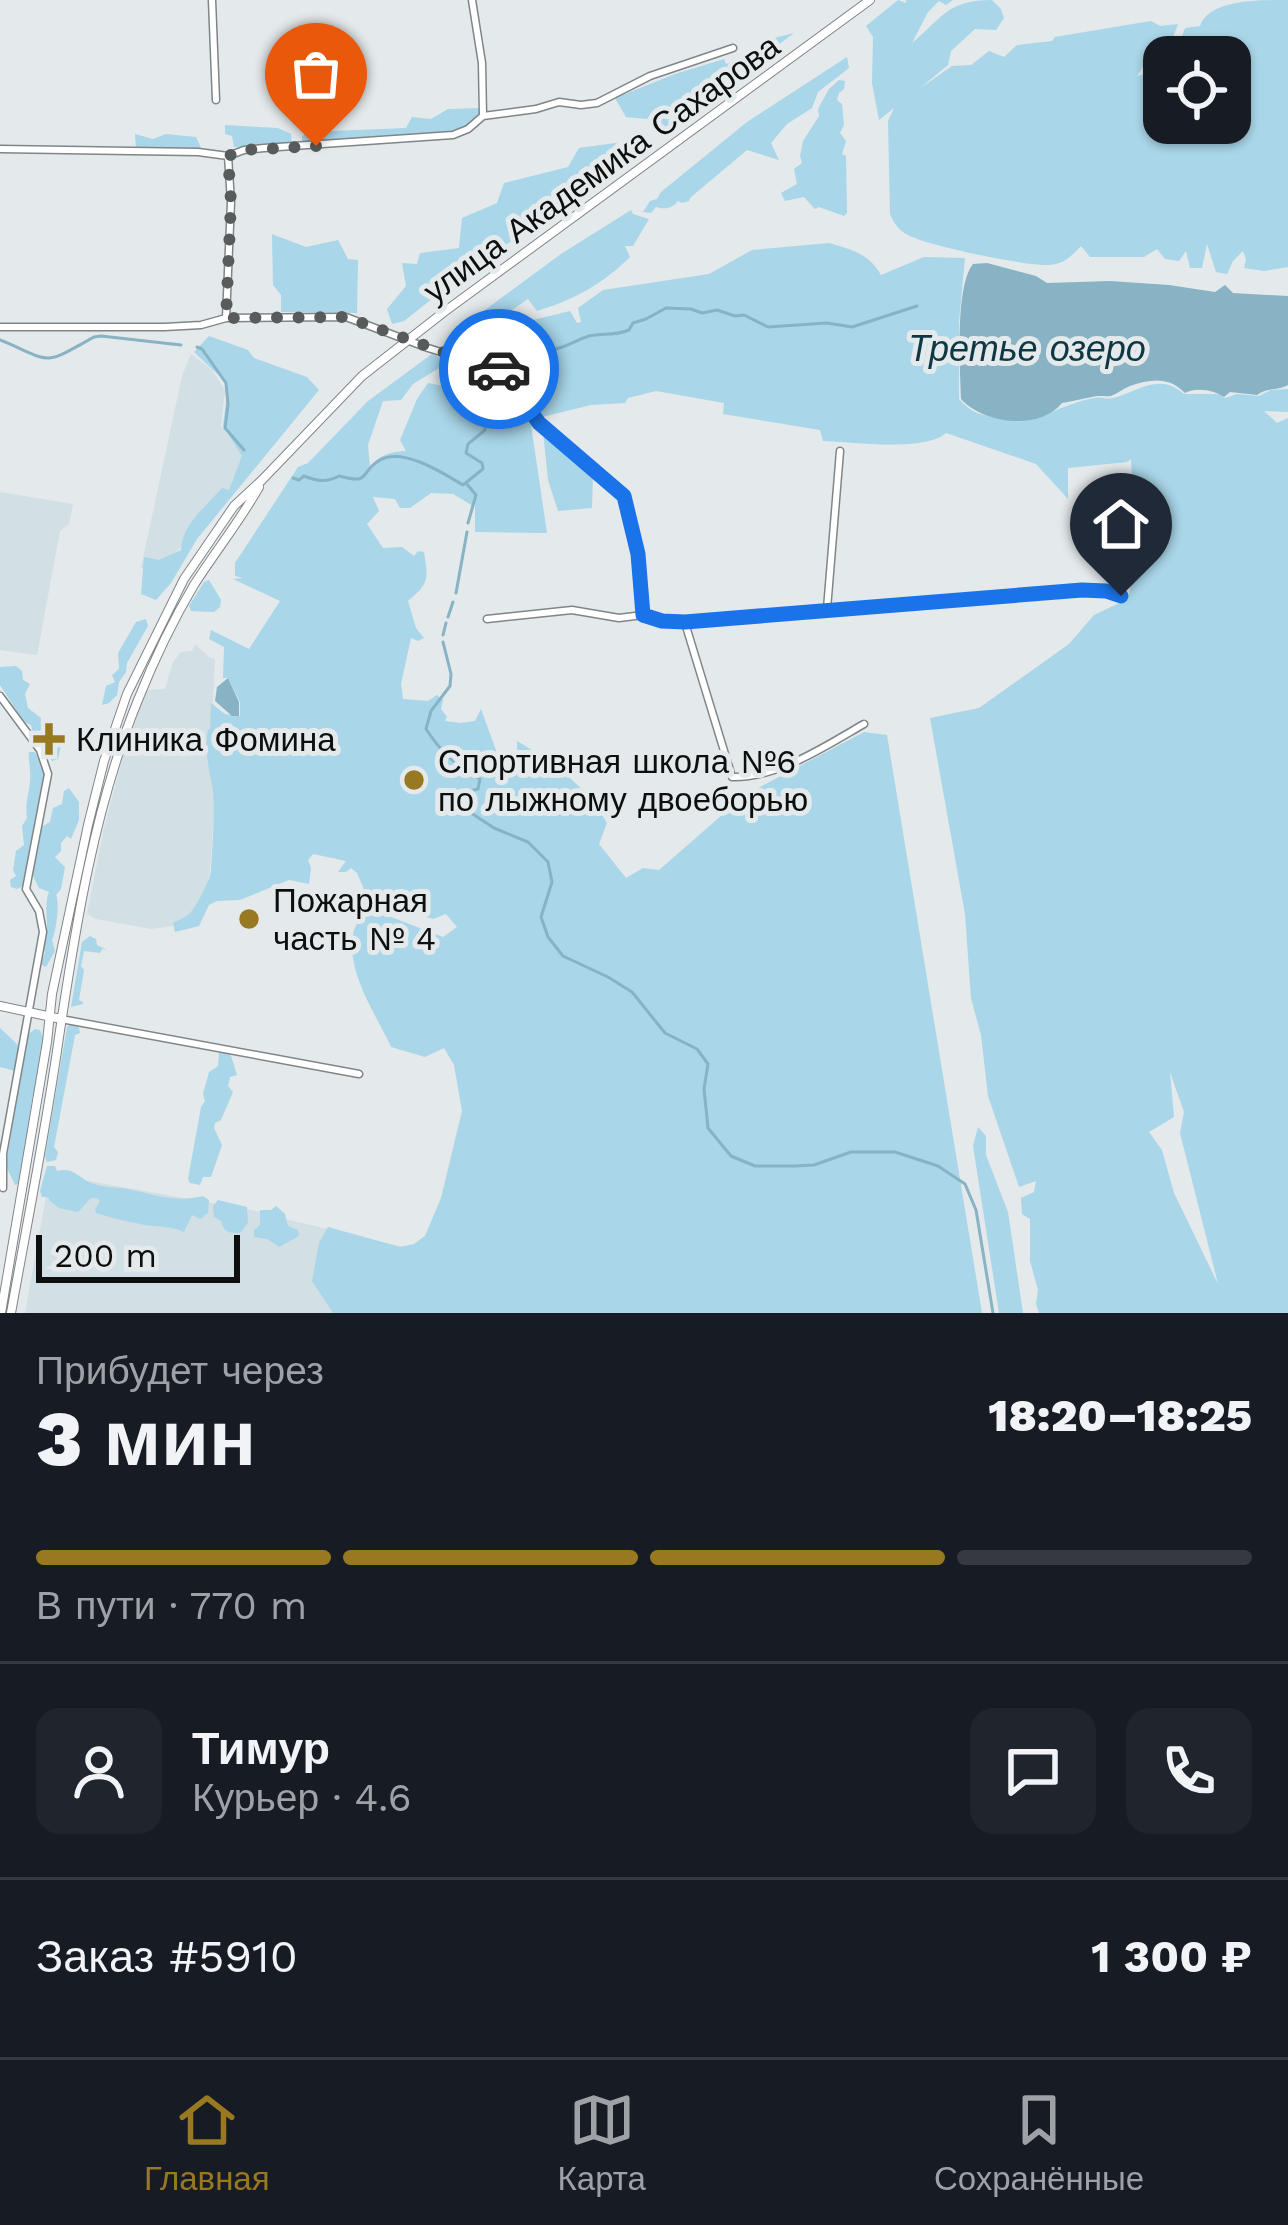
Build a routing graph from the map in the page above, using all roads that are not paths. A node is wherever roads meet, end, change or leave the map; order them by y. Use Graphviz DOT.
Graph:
graph roads {
  1 [pos="212,0"];
  2 [pos="472,0"];
  3 [pos="870,0"];
  4 [pos="733,48"];
  5 [pos="216,100"];
  6 [pos="483,116"];
  7 [pos="0,149"];
  8 [pos="228,156"];
  9 [pos="226,318"];
  10 [pos="0,328"];
  11 [pos="409,340"];
  12 [pos="840,451"];
  13 [pos="262,480"];
  14 [pos="1121,596"];
  15 [pos="827,609"];
  16 [pos="643,615"];
  17 [pos="487,619"];
  18 [pos="685,622"];
  19 [pos="0,696"];
  20 [pos="864,724"];
  21 [pos="0,1006"];
  22 [pos="28,1011"];
  23 [pos="50,1015"];
  24 [pos="61,1019"];
  25 [pos="359,1074"];
  26 [pos="2,1188"];
  27 [pos="27,1192"];
  28 [pos="1,1313"];
  29 [pos="11,1313"];
  1 -- 5 [label="street"];
  2 -- 6 [label="street"];
  3 -- 11 [label="main road, улица Академика Сахарова"];
  4 -- 6 [label="street"];
  6 -- 8 [label="street"];
  7 -- 8 [label="street"];
  8 -- 9 [label="street"];
  9 -- 10 [label="street"];
  9 -- 11 [label="street"];
  11 -- 13 [label="main road, улица Академика Сахарова"];
  11 -- 16 [label="street"];
  12 -- 15 [label="street"];
  13 -- 23 [label="main road, улица Академика Сахарова"];
  13 -- 24 [label="main road, улица Академика Сахарова"];
  14 -- 15 [label="street"];
  15 -- 18 [label="street"];
  16 -- 17 [label="street"];
  16 -- 18 [label="street"];
  18 -- 20 [label="street"];
  19 -- 22 [label="street"];
  21 -- 22 [label="main road"];
  22 -- 23 [label="main road"];
  22 -- 26 [label="street"];
  23 -- 24 [label="main road"];
  23 -- 27 [label="main road, улица Академика Сахарова"];
  24 -- 25 [label="street"];
  24 -- 27 [label="main road, улица Академика Сахарова"];
  26 -- 27 [label="street"];
  27 -- 28 [label="main road"];
  27 -- 29 [label="main road"];
}
